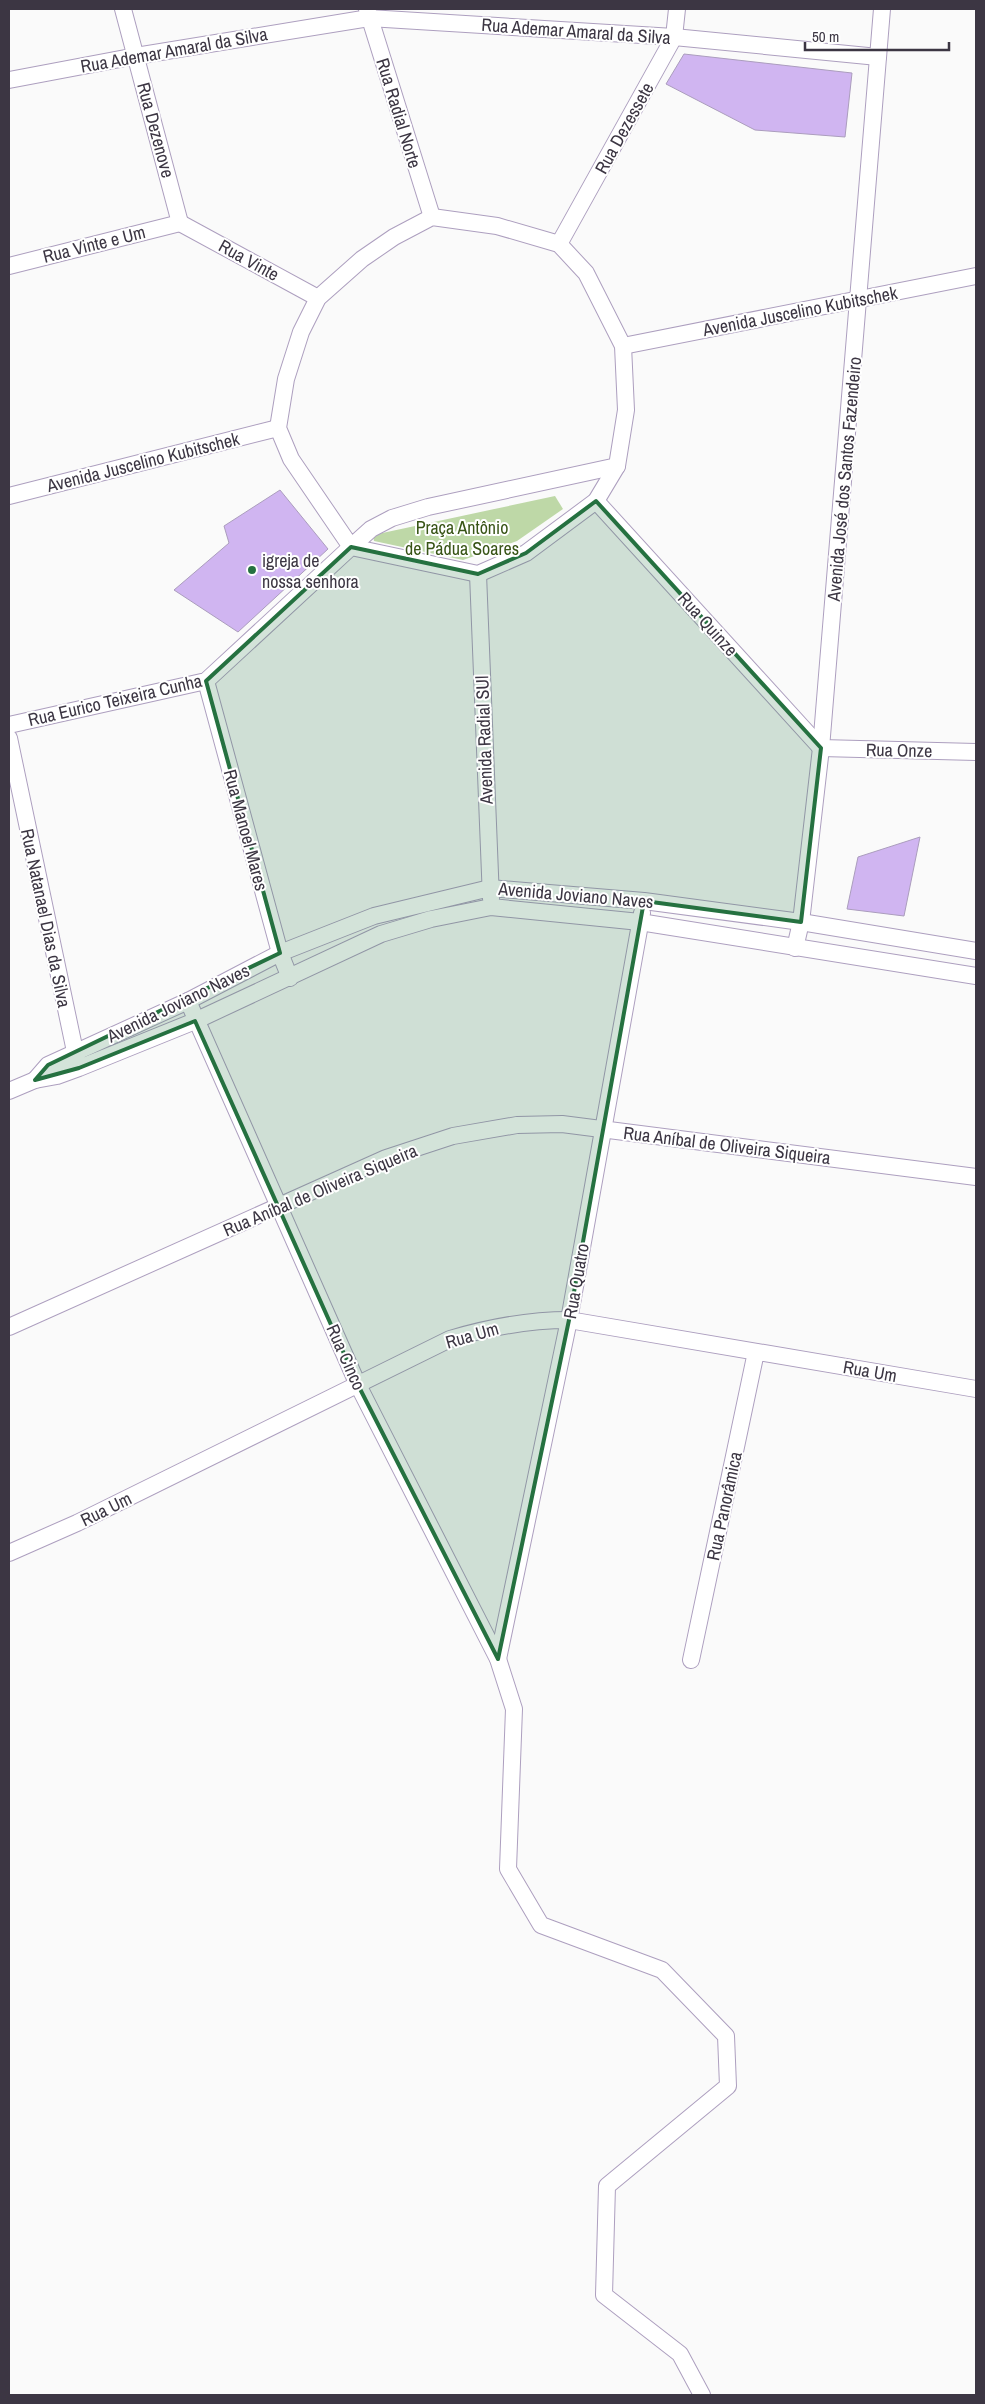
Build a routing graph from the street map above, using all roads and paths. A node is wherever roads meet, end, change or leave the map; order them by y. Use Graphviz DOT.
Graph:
graph roads {
  1 [pos="123,9"];
  2 [pos="677,9"];
  3 [pos="882,9"];
  4 [pos="368,13"];
  5 [pos="674,37"];
  6 [pos="136,56"];
  7 [pos="878,57"];
  8 [pos="9,80"];
  9 [pos="432,217"];
  10 [pos="180,223"];
  11 [pos="559,244"];
  12 [pos="9,266"];
  13 [pos="976,276"];
  14 [pos="318,298"];
  15 [pos="859,300"];
  16 [pos="623,346"];
  17 [pos="278,428"];
  18 [pos="617,466"];
  19 [pos="9,496"];
  20 [pos="596,501"];
  21 [pos="351,547"];
  22 [pos="478,574"];
  23 [pos="206,682"];
  24 [pos="9,725"];
  25 [pos="9,738"];
  26 [pos="821,748"];
  27 [pos="976,752"];
  28 [pos="490,888"];
  29 [pos="644,901"];
  30 [pos="491,907"];
  31 [pos="640,922"];
  32 [pos="801,922"];
  33 [pos="795,948"];
  34 [pos="976,951"];
  35 [pos="280,953"];
  36 [pos="976,976"];
  37 [pos="290,978"];
  38 [pos="188,1001"];
  39 [pos="195,1021"];
  40 [pos="74,1052"];
  41 [pos="79,1068"];
  42 [pos="34,1080"];
  43 [pos="9,1091"];
  44 [pos="604,1129"];
  45 [pos="976,1177"];
  46 [pos="279,1205"];
  47 [pos="569,1320"];
  48 [pos="9,1328"];
  49 [pos="756,1352"];
  50 [pos="358,1385"];
  51 [pos="976,1389"];
  52 [pos="9,1554"];
  53 [pos="498,1659"];
  54 [pos="691,1660"];
  55 [pos="702,2395"];
  1 -- 6 [label="street, Rua Dezenove"];
  2 -- 5 [label="street, Rua Dezessete"];
  3 -- 7 [label="street, Avenida José dos Santos Fazendeiro"];
  4 -- 5 [label="street, Rua Ademar Amaral da Silva"];
  4 -- 6 [label="street, Rua Ademar Amaral da Silva"];
  4 -- 9 [label="street, Rua Radial Norte"];
  5 -- 7 [label="street, Rua Ademar Amaral da Silva"];
  5 -- 11 [label="street, Rua Dezessete"];
  6 -- 8 [label="street, Rua Ademar Amaral da Silva"];
  6 -- 10 [label="street, Rua Dezenove"];
  7 -- 15 [label="street, Avenida José dos Santos Fazendeiro"];
  9 -- 11 [label="street"];
  9 -- 14 [label="street"];
  10 -- 12 [label="street, Rua Vinte e Um"];
  10 -- 14 [label="street, Rua Vinte"];
  11 -- 16 [label="street"];
  13 -- 15 [label="street, Avenida Juscelino Kubitschek"];
  14 -- 17 [label="street"];
  15 -- 16 [label="street, Avenida Juscelino Kubitschek"];
  15 -- 26 [label="street, Avenida José dos Santos Fazendeiro"];
  16 -- 18 [label="street"];
  17 -- 19 [label="street, Avenida Juscelino Kubitschek"];
  17 -- 21 [label="street"];
  18 -- 20 [label="street"];
  18 -- 21 [label="street"];
  20 -- 22 [label="street"];
  20 -- 26 [label="street, Rua Quinze"];
  21 -- 22 [label="street"];
  21 -- 23 [label="street, Rua Eurico Teixeira Cunha"];
  22 -- 28 [label="street, Avenida Radial SUl"];
  23 -- 24 [label="street, Rua Eurico Teixeira Cunha"];
  23 -- 35 [label="street, Rua Manoel Mares"];
  25 -- 40 [label="street, Rua Natanael Dias da Silva"];
  26 -- 27 [label="street, Rua Onze"];
  26 -- 32 [label="street, Avenida José dos Santos Fazendeiro"];
  28 -- 29 [label="street, Avenida Joviano Naves"];
  28 -- 30 [label="street, Avenida Radial SUl"];
  28 -- 35 [label="street, Avenida Joviano Naves"];
  29 -- 31 [label="street, Rua Quatro"];
  29 -- 32 [label="street, Avenida Joviano Naves"];
  30 -- 31 [label="street, Avenida Joviano Naves"];
  30 -- 37 [label="street, Avenida Joviano Naves"];
  31 -- 33 [label="street, Avenida Joviano Naves"];
  31 -- 44 [label="street, Rua Quatro"];
  32 -- 33 [label="street, Avenida José dos Santos Fazendeiro"];
  32 -- 34 [label="street, Avenida Joviano Naves"];
  33 -- 36 [label="street, Avenida Joviano Naves"];
  35 -- 37 [label="street, Rua Manoel Mares"];
  35 -- 38 [label="street, Avenida Joviano Naves"];
  37 -- 39 [label="street, Avenida Joviano Naves"];
  38 -- 39 [label="street, Rua Cinco"];
  38 -- 40 [label="street, Avenida Joviano Naves"];
  39 -- 41 [label="street, Avenida Joviano Naves"];
  39 -- 46 [label="street, Rua Cinco"];
  40 -- 41 [label="street, Rua Natanael Dias da Silva"];
  40 -- 42 [label="street, Avenida Joviano Naves"];
  41 -- 42 [label="street, Avenida Joviano Naves"];
  42 -- 43 [label="street, Avenida Joviano Naves"];
  44 -- 45 [label="street, Rua Aníbal de Oliveira Siqueira"];
  44 -- 46 [label="street, Rua Aníbal de Oliveira Siqueira"];
  44 -- 47 [label="street, Rua Quatro"];
  46 -- 48 [label="street, Rua Aníbal de Oliveira Siqueira"];
  46 -- 50 [label="street, Rua Cinco"];
  47 -- 49 [label="street, Rua Um"];
  47 -- 50 [label="street, Rua Um"];
  47 -- 53 [label="street, Rua Quatro"];
  49 -- 51 [label="street, Rua Um"];
  49 -- 54 [label="street, Rua Panorâmica"];
  50 -- 52 [label="street, Rua Um"];
  50 -- 53 [label="street, Rua Cinco"];
  53 -- 55 [label="street, Rua Cinco"];
}
